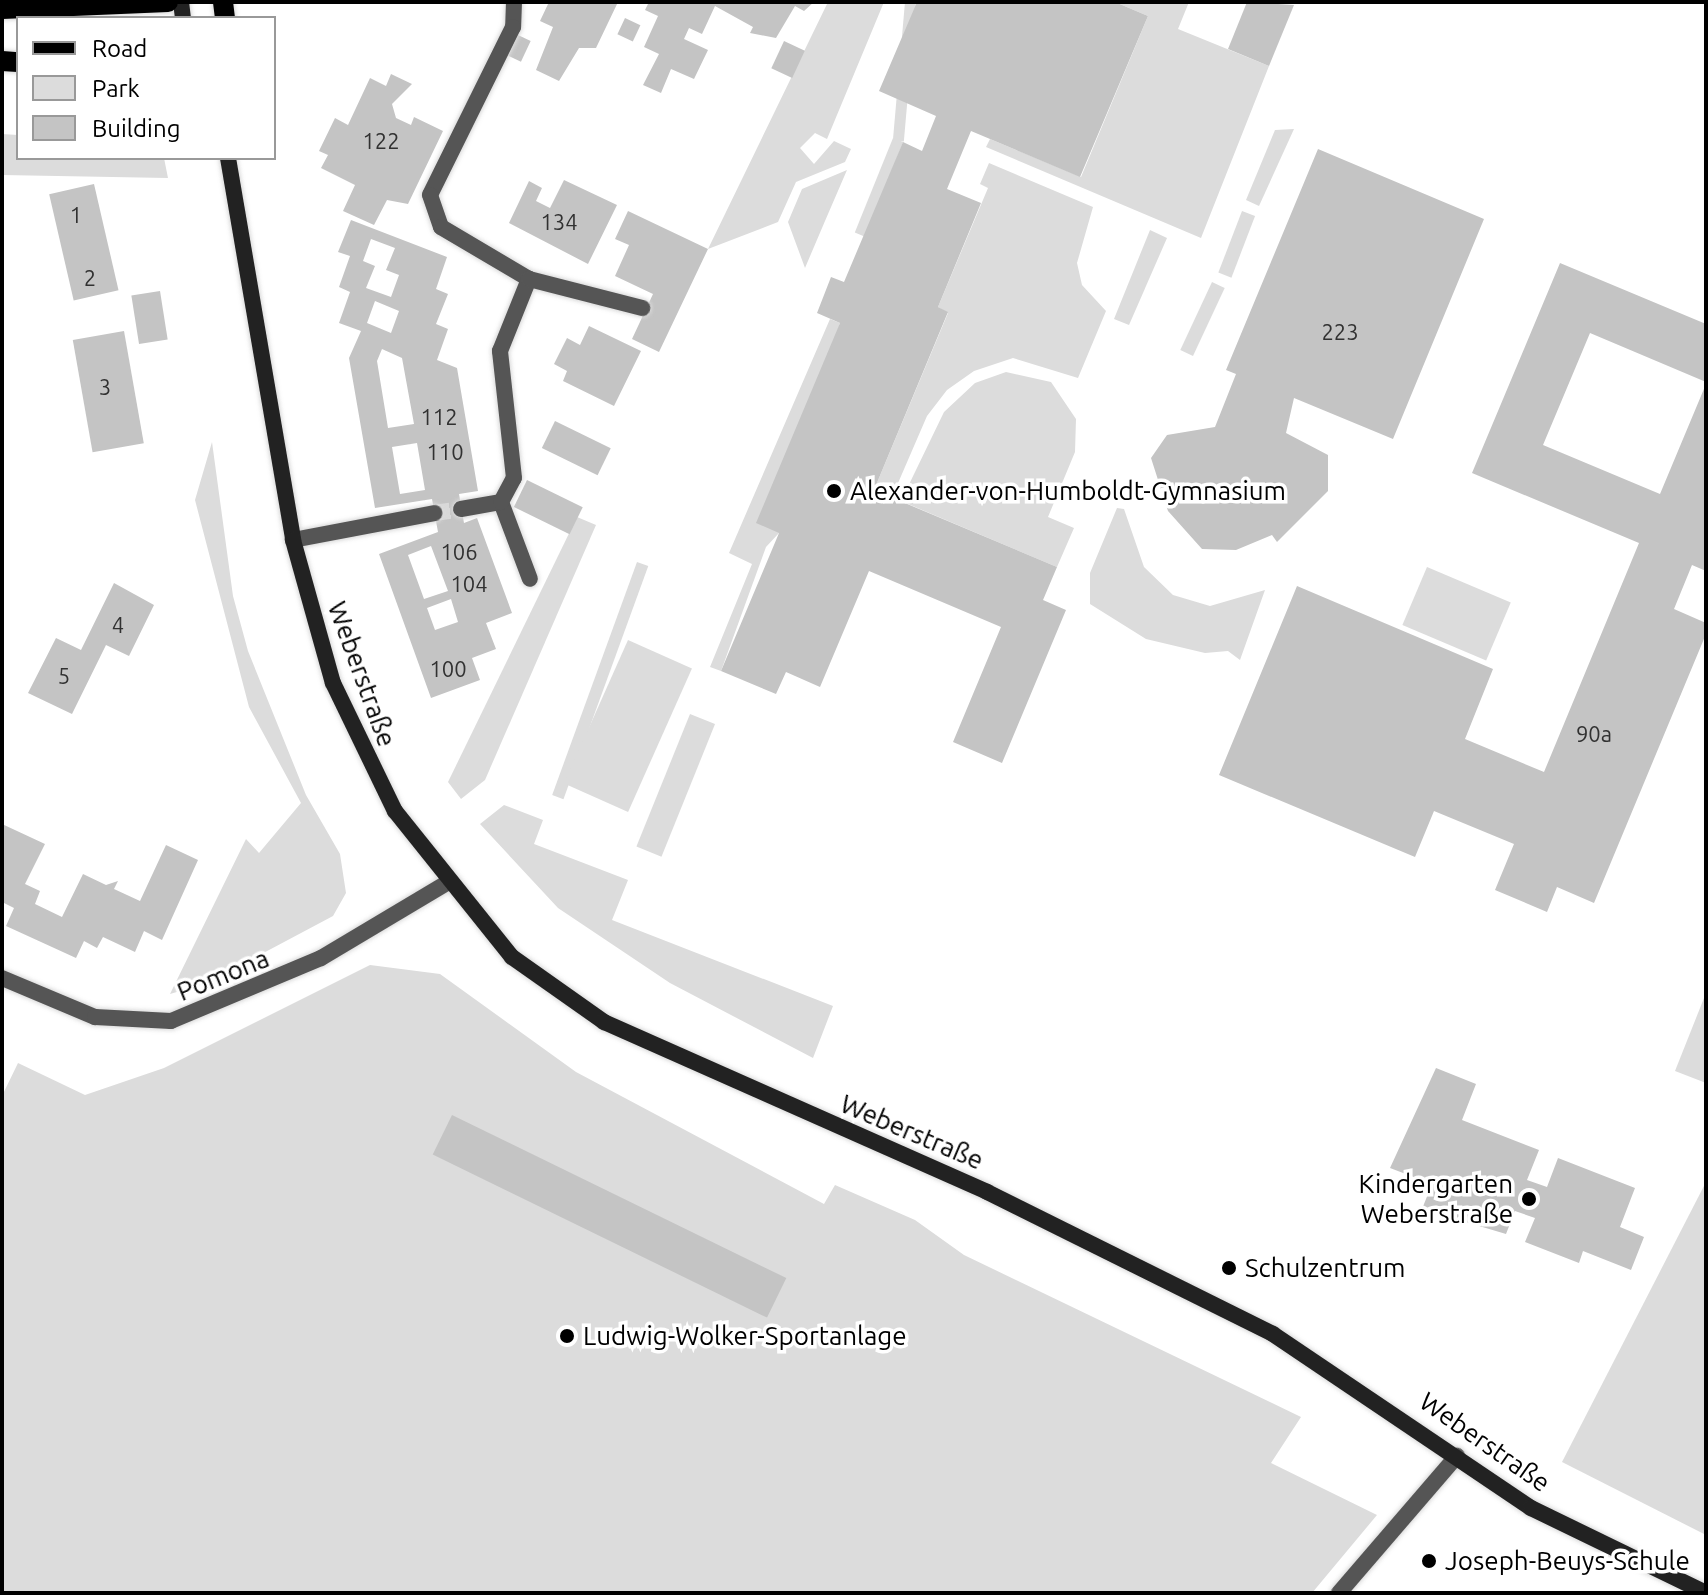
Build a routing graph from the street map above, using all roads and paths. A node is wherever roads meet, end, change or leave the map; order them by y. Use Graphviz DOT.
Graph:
graph roads {
  1 [pos="168,2"];
  2 [pos="514,2"];
  3 [pos="2,9"];
  4 [pos="225,160"];
  5 [pos="529,279"];
  6 [pos="642,308"];
  7 [pos="501,502"];
  8 [pos="461,509"];
  9 [pos="434,513"];
  10 [pos="293,540"];
  11 [pos="530,579"];
  12 [pos="447,883"];
  13 [pos="2,978"];
  14 [pos="1457,1456"];
  15 [pos="1339,1593"];
  16 [pos="1706,1593"];
  1 -- 3 [label="main road"];
  2 -- 5 [label="street"];
  4 -- 10 [label="main road, Weberstraße"];
  5 -- 6 [label="street"];
  5 -- 7 [label="street"];
  7 -- 8 [label="street"];
  7 -- 11 [label="street"];
  9 -- 10 [label="street"];
  10 -- 12 [label="main road, Weberstraße"];
  12 -- 13 [label="street, Pomona"];
  12 -- 14 [label="main road, Weberstraße"];
  14 -- 15 [label="street"];
  14 -- 16 [label="main road, Weberstraße"];
}
